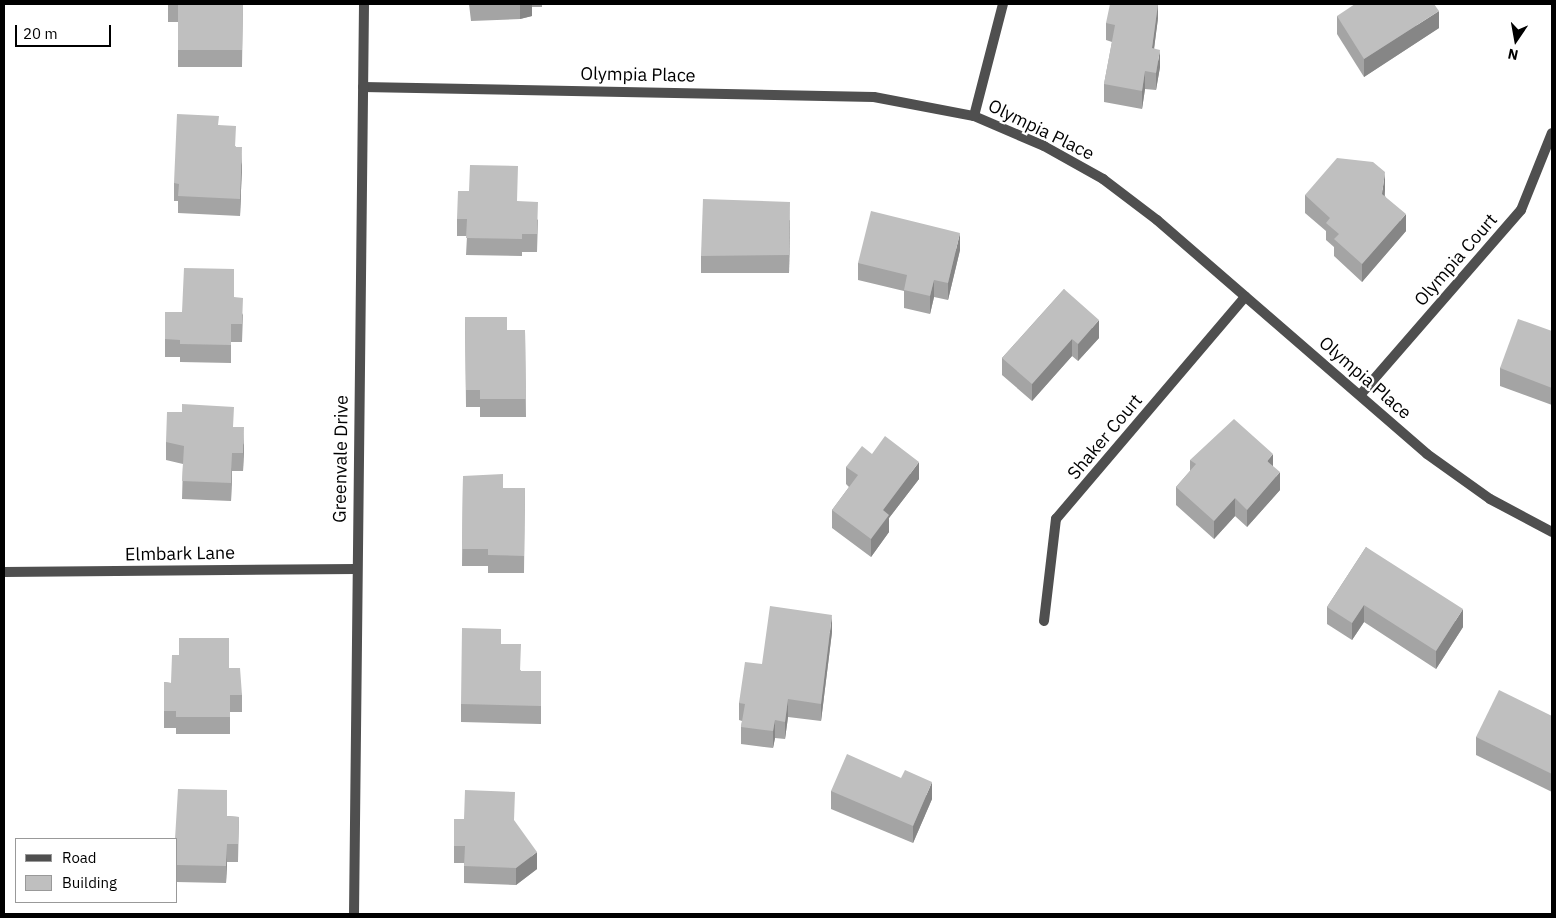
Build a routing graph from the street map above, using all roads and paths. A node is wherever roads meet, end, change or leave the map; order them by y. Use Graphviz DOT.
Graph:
graph roads {
  1 [pos="364,4"];
  2 [pos="1004,4"];
  3 [pos="363,87"];
  4 [pos="974,116"];
  5 [pos="1552,133"];
  6 [pos="1245,297"];
  7 [pos="1361,394"];
  8 [pos="1552,532"];
  9 [pos="356,568"];
  10 [pos="4,572"];
  11 [pos="1044,621"];
  12 [pos="354,914"];
  1 -- 3 [label="street, Greenvale Drive"];
  2 -- 4 [label="street"];
  3 -- 4 [label="street, Olympia Place"];
  3 -- 9 [label="street, Greenvale Drive"];
  4 -- 6 [label="street, Olympia Place"];
  5 -- 7 [label="street, Olympia Court"];
  6 -- 7 [label="street, Olympia Place"];
  6 -- 11 [label="street, Shaker Court"];
  7 -- 8 [label="street, Olympia Place"];
  9 -- 10 [label="street, Elmbark Lane"];
  9 -- 12 [label="street, Greenvale Drive"];
}
